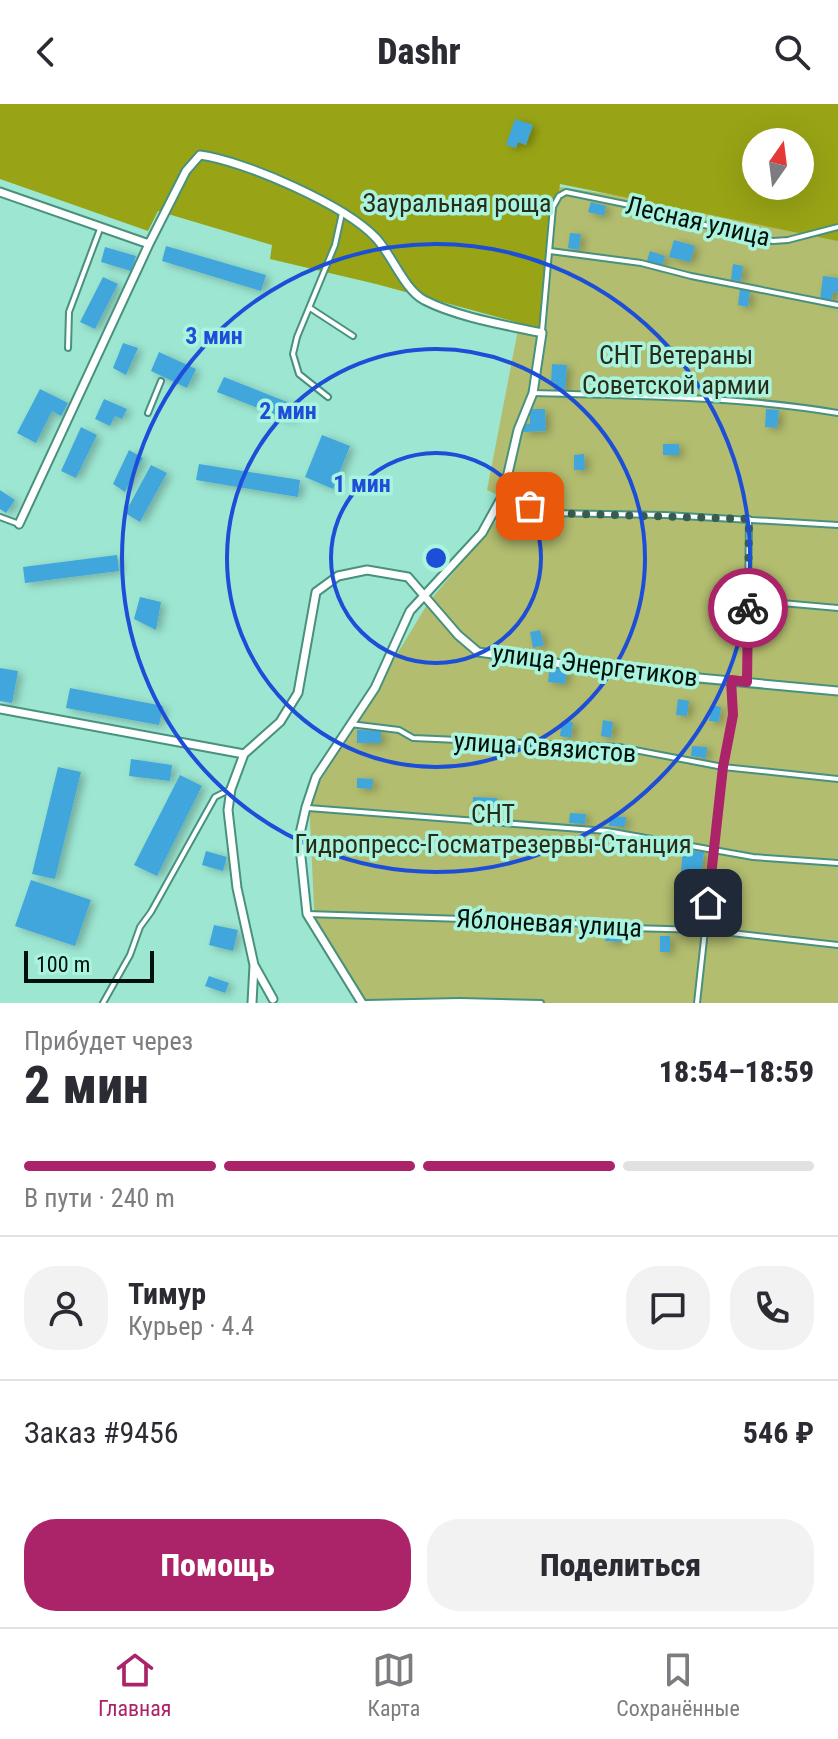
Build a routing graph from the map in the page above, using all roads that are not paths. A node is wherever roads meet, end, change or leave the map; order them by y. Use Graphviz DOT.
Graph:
graph roads {
  1 [pos="0,192"];
  2 [pos="343,211"];
  3 [pos="100,226"];
  4 [pos="838,227"];
  5 [pos="149,244"];
  6 [pos="550,251"];
  7 [pos="838,305"];
  8 [pos="310,308"];
  9 [pos="542,333"];
  10 [pos="353,336"];
  11 [pos="68,348"];
  12 [pos="161,381"];
  13 [pos="533,393"];
  14 [pos="328,397"];
  15 [pos="148,413"];
  16 [pos="838,413"];
  17 [pos="503,495"];
  18 [pos="0,517"];
  19 [pos="749,519"];
  20 [pos="19,524"];
  21 [pos="838,525"];
  22 [pos="423,597"];
  23 [pos="748,600"];
  24 [pos="838,608"];
  25 [pos="731,680"];
  26 [pos="747,682"];
  27 [pos="838,691"];
  28 [pos="0,709"];
  29 [pos="350,724"];
  30 [pos="244,754"];
  31 [pos="723,767"];
  32 [pos="838,779"];
  33 [pos="231,789"];
  34 [pos="306,807"];
  35 [pos="714,850"];
  36 [pos="838,863"];
  37 [pos="307,914"];
  38 [pos="705,930"];
  39 [pos="838,945"];
  40 [pos="254,965"];
  41 [pos="275,1001"];
  42 [pos="103,1003"];
  43 [pos="252,1003"];
  44 [pos="364,1003"];
  45 [pos="541,1003"];
  46 [pos="697,1003"];
  1 -- 3 [label="street"];
  2 -- 5 [label="street"];
  2 -- 8 [label="lane"];
  2 -- 9 [label="street"];
  3 -- 5 [label="street"];
  3 -- 11 [label="lane"];
  4 -- 6 [label="lane, Лесная улица"];
  5 -- 20 [label="street"];
  6 -- 7 [label="lane"];
  6 -- 9 [label="lane"];
  8 -- 10 [label="lane"];
  8 -- 14 [label="lane"];
  9 -- 13 [label="street"];
  12 -- 15 [label="lane"];
  13 -- 16 [label="lane"];
  13 -- 17 [label="street"];
  17 -- 19 [label="lane"];
  17 -- 22 [label="street"];
  18 -- 20 [label="lane"];
  19 -- 21 [label="lane"];
  19 -- 23 [label="lane"];
  22 -- 25 [label="street, улица Энергетиков"];
  22 -- 29 [label="street"];
  22 -- 30 [label="street, улица Энергетиков"];
  23 -- 24 [label="lane"];
  23 -- 26 [label="lane"];
  25 -- 26 [label="street, улица Энергетиков"];
  25 -- 31 [label="lane"];
  26 -- 27 [label="street, улица Энергетиков"];
  28 -- 30 [label="street"];
  29 -- 31 [label="lane, улица Связистов"];
  29 -- 34 [label="street"];
  30 -- 33 [label="street"];
  31 -- 32 [label="lane, улица Связистов"];
  31 -- 35 [label="lane"];
  33 -- 40 [label="street"];
  33 -- 42 [label="lane"];
  34 -- 35 [label="lane"];
  34 -- 37 [label="street"];
  35 -- 36 [label="lane"];
  35 -- 38 [label="lane"];
  37 -- 38 [label="lane, Яблоневая улица"];
  37 -- 44 [label="street"];
  38 -- 39 [label="lane, Яблоневая улица"];
  38 -- 46 [label="lane"];
  40 -- 41 [label="street"];
  40 -- 43 [label="street"];
  41 -- 43 [label="street"];
  44 -- 45 [label="lane"];
}
